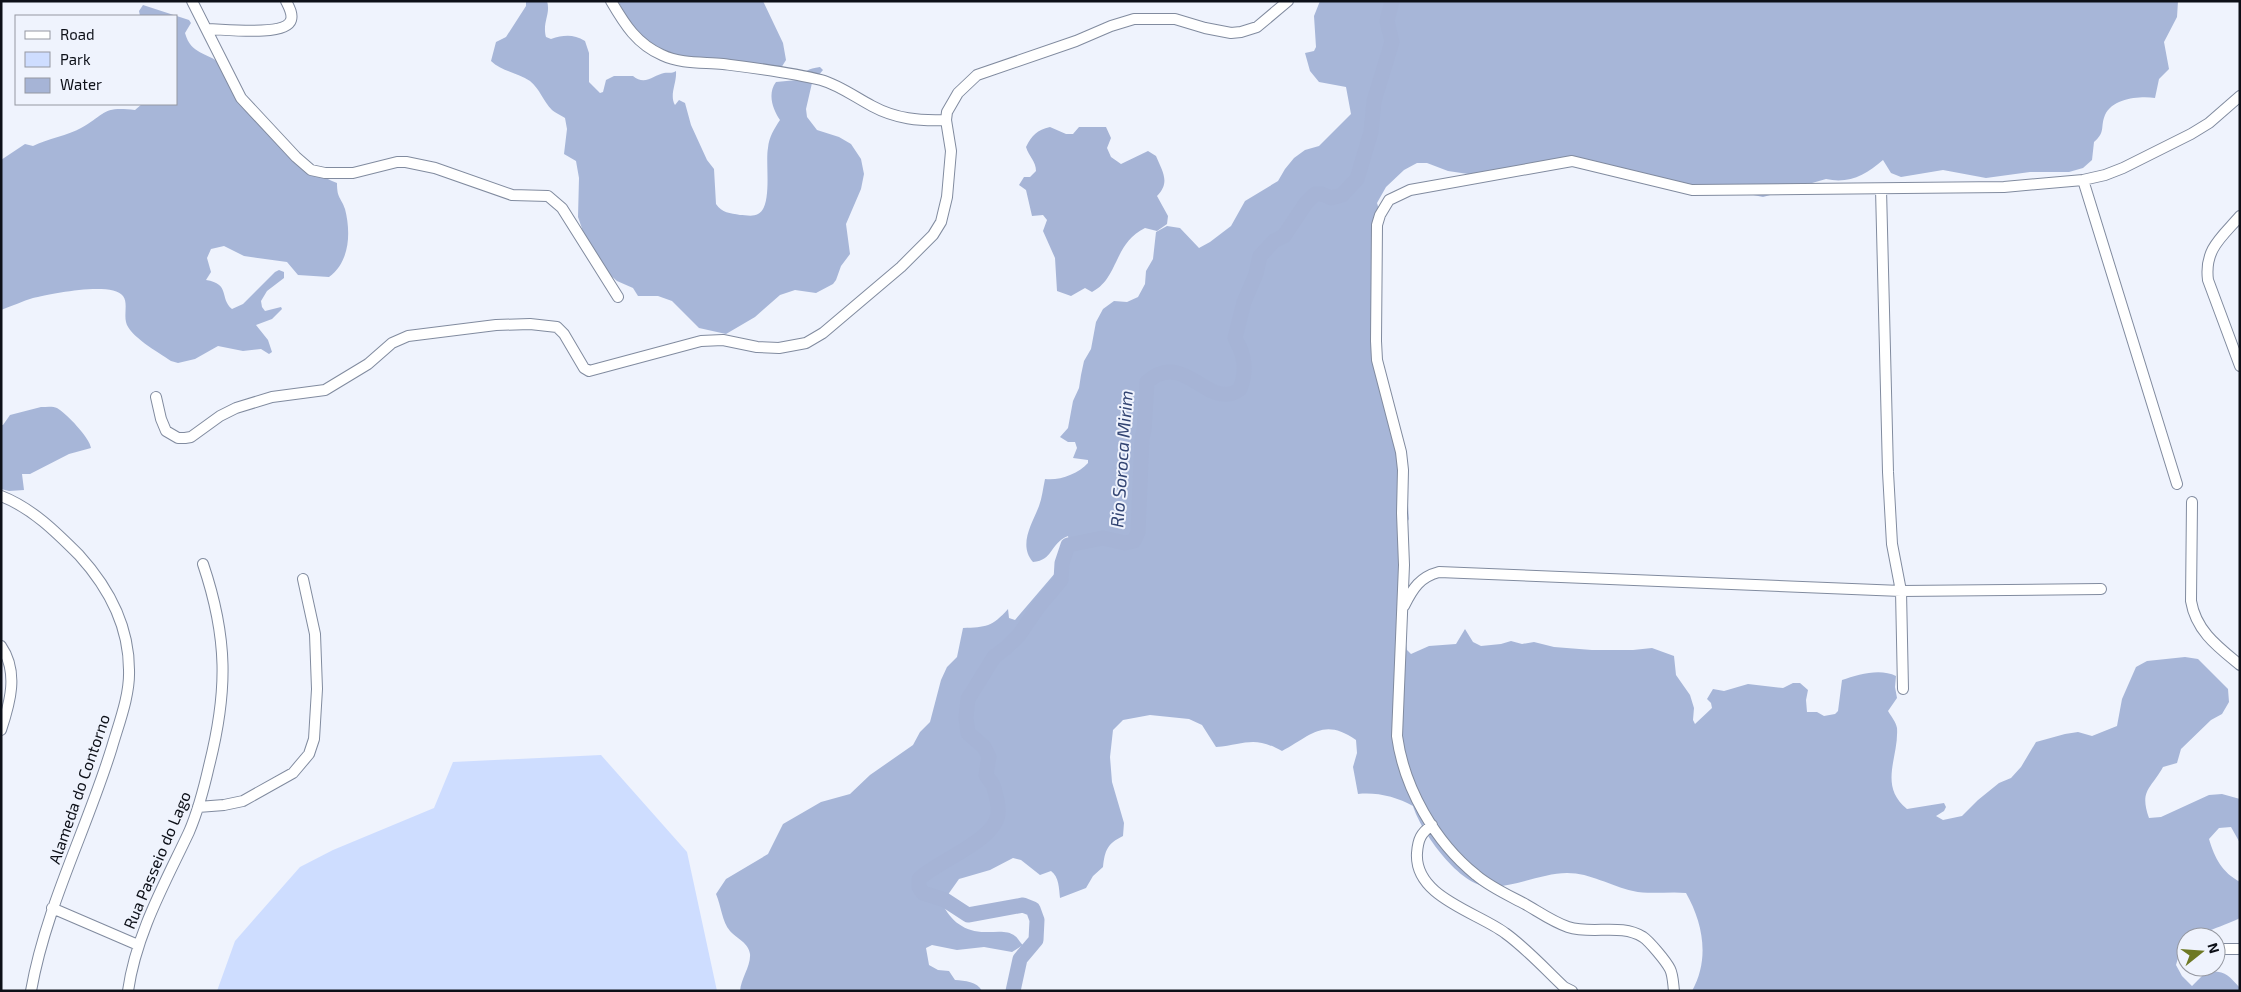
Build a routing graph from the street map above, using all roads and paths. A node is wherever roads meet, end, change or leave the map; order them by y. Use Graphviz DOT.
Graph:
graph roads {
  1 [pos="192,1"];
  2 [pos="286,1"];
  3 [pos="611,1"];
  4 [pos="1288,1"];
  5 [pos="208,29"];
  6 [pos="2240,96"];
  7 [pos="946,120"];
  8 [pos="2083,180"];
  9 [pos="1881,189"];
  10 [pos="2240,216"];
  11 [pos="618,297"];
  12 [pos="2240,366"];
  13 [pos="156,397"];
  14 [pos="2177,484"];
  15 [pos="1,496"];
  16 [pos="2192,502"];
  17 [pos="204,564"];
  18 [pos="303,579"];
  19 [pos="2101,589"];
  20 [pos="1902,591"];
  21 [pos="1402,609"];
  22 [pos="1,646"];
  23 [pos="2240,665"];
  24 [pos="1903,688"];
  25 [pos="1,730"];
  26 [pos="198,807"];
  27 [pos="1432,825"];
  28 [pos="52,908"];
  29 [pos="138,945"];
  30 [pos="2226,949"];
  31 [pos="2240,949"];
  32 [pos="31,991"];
  33 [pos="128,991"];
  34 [pos="1572,991"];
  35 [pos="1674,991"];
  1 -- 5 [label="street"];
  2 -- 5 [label="street"];
  3 -- 7 [label="street"];
  4 -- 7 [label="street"];
  5 -- 11 [label="street"];
  6 -- 8 [label="street"];
  7 -- 13 [label="street"];
  8 -- 9 [label="street"];
  8 -- 14 [label="street"];
  9 -- 20 [label="street"];
  9 -- 21 [label="street"];
  10 -- 12 [label="street"];
  15 -- 28 [label="street, Alameda do Contorno"];
  16 -- 23 [label="street"];
  17 -- 26 [label="street, Rua Passeio do Lago"];
  18 -- 26 [label="street"];
  19 -- 20 [label="street"];
  20 -- 21 [label="street"];
  20 -- 24 [label="street"];
  21 -- 27 [label="street"];
  22 -- 25 [label="street"];
  26 -- 29 [label="street, Rua Passeio do Lago"];
  27 -- 34 [label="street"];
  27 -- 35 [label="street"];
  28 -- 29 [label="street"];
  28 -- 32 [label="street, Alameda do Contorno"];
  29 -- 33 [label="street, Rua Passeio do Lago"];
  30 -- 31 [label="street"];
}
